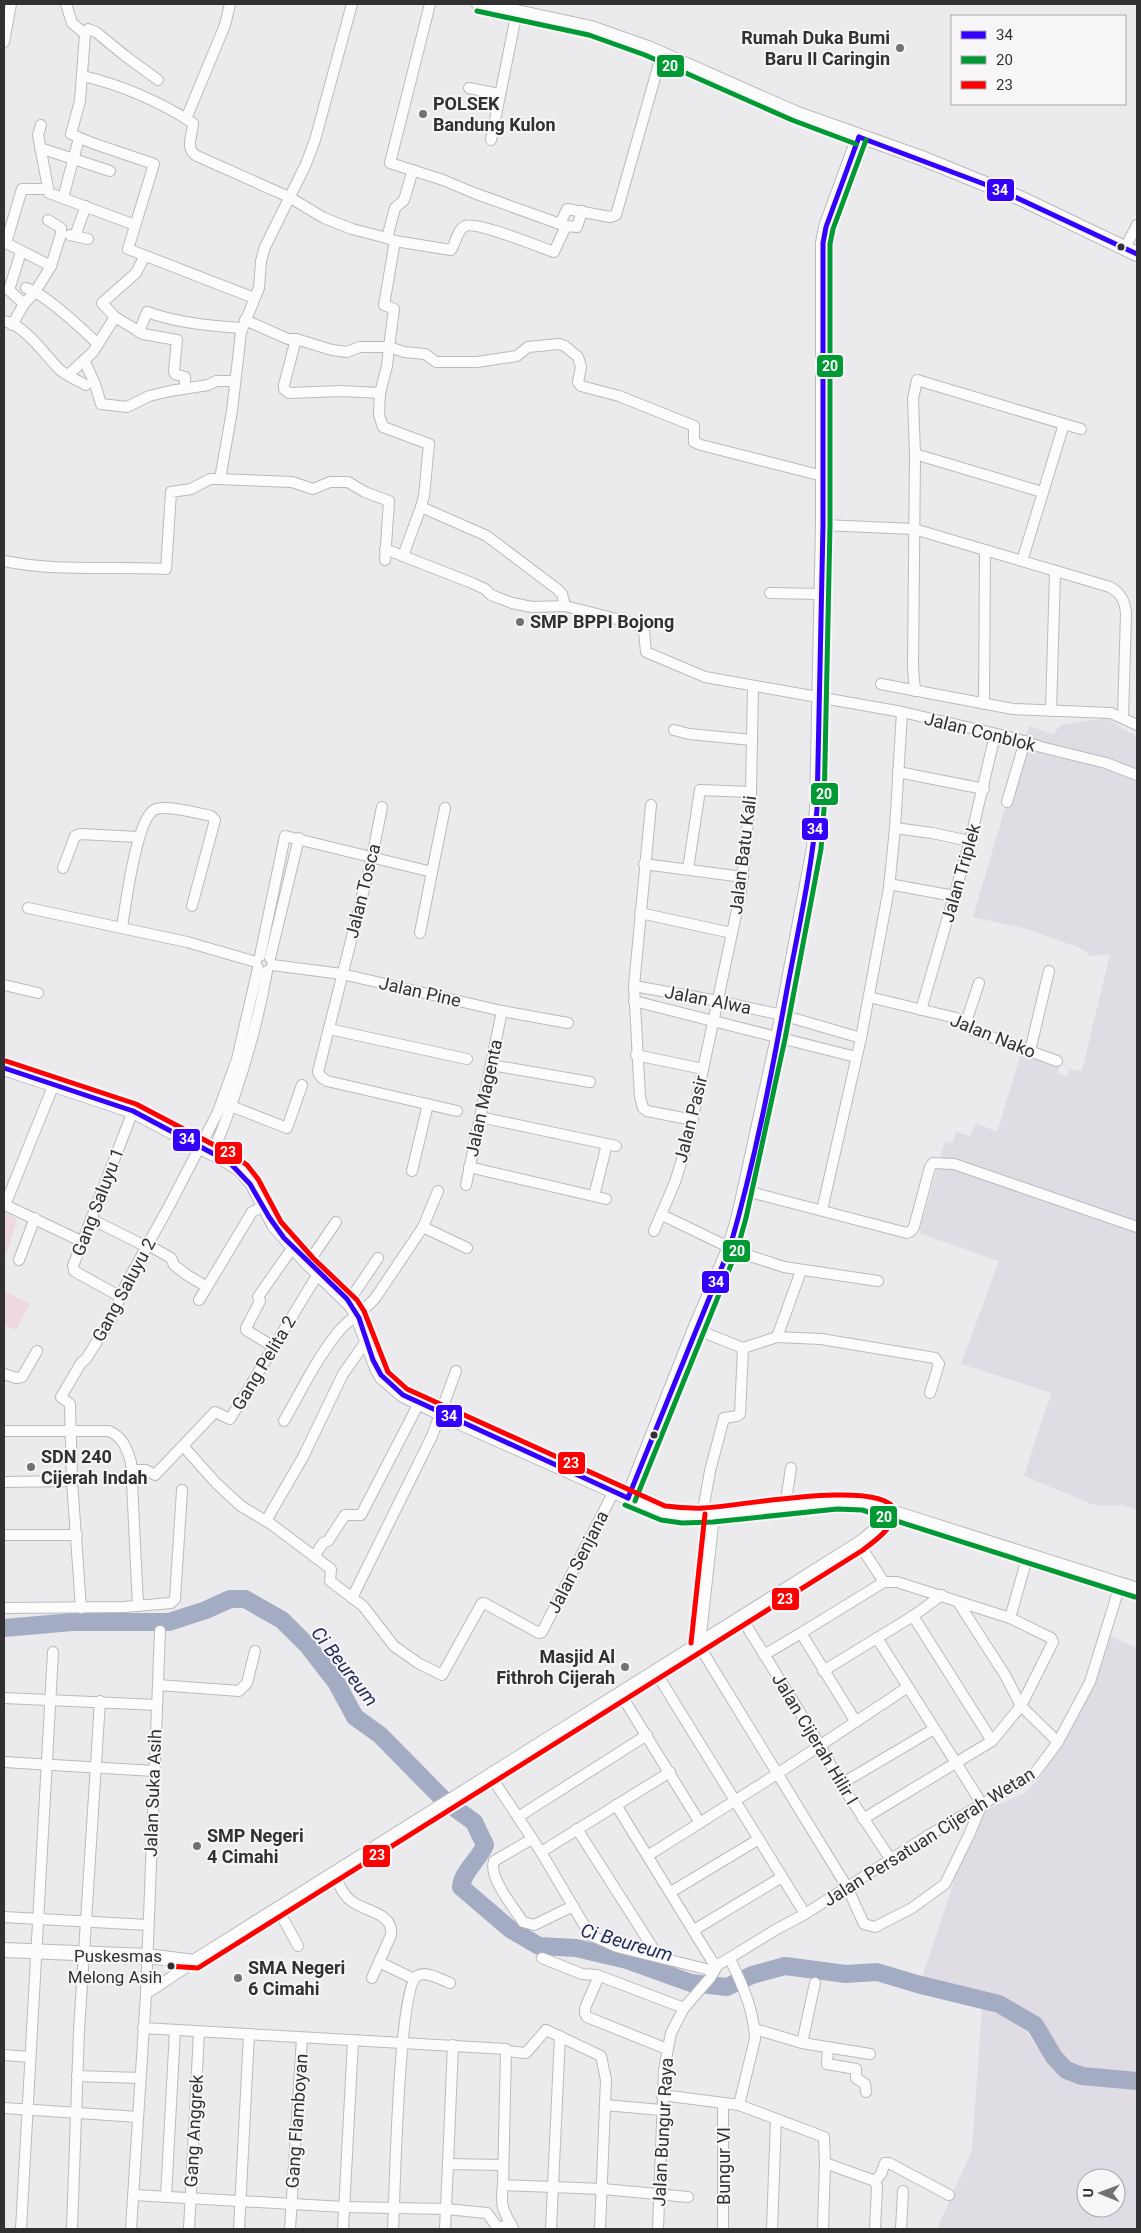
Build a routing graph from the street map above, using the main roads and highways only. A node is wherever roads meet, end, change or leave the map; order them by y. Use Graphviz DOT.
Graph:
graph roads {
  1 [pos="480,4"];
  2 [pos="859,137"];
  3 [pos="1131,251"];
  4 [pos="4,1068"];
  5 [pos="628,1498"];
  6 [pos="888,1511"];
  7 [pos="707,1516"];
  8 [pos="1137,1590"];
  9 [pos="698,1644"];
  10 [pos="4,1950"];
  1 -- 2 [label="main road"];
  2 -- 3 [label="main road"];
  2 -- 5 [label="main road"];
  4 -- 5 [label="main road"];
  5 -- 7 [label="main road"];
  6 -- 7 [label="main road"];
  6 -- 8 [label="main road"];
  6 -- 9 [label="main road"];
  7 -- 9 [label="main road"];
  9 -- 10 [label="main road"];
}
